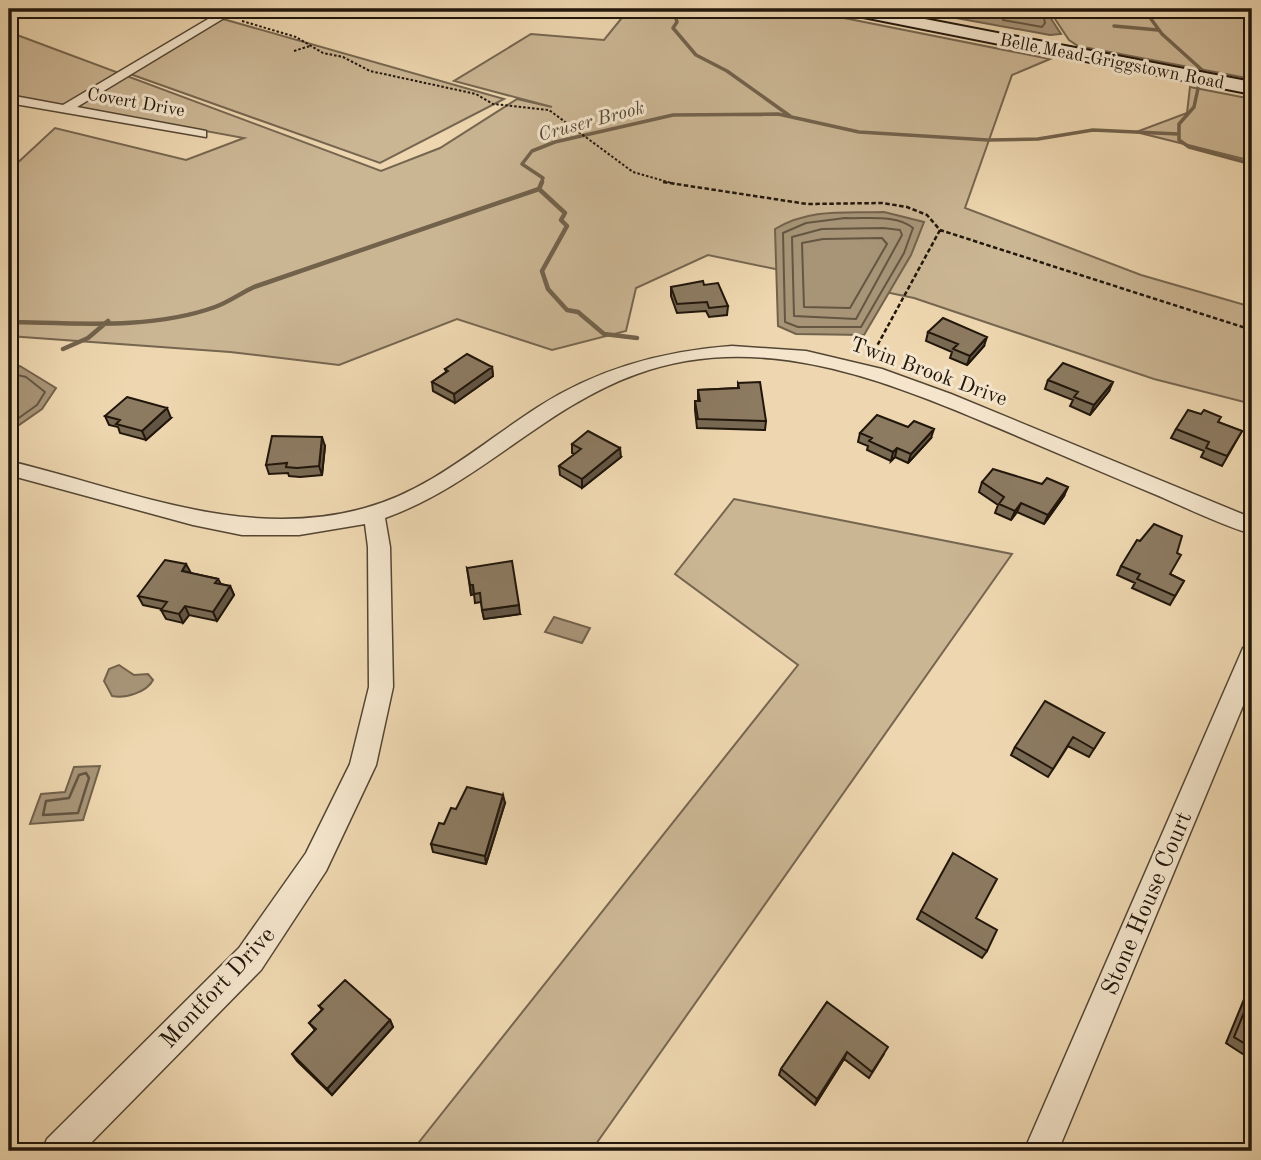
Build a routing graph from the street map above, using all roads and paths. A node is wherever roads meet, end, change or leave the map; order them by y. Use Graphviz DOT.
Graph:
graph roads {
  1 [pos="848,9"];
  2 [pos="235,11"];
  3 [pos="310,46"];
  4 [pos="294,51"];
  5 [pos="1252,88"];
  6 [pos="9,99"];
  7 [pos="65,109"];
  8 [pos="201,134"];
  9 [pos="940,230"];
  10 [pos="1252,330"];
  11 [pos="870,359"];
  12 [pos="9,468"];
  13 [pos="374,514"];
  14 [pos="1252,526"];
  15 [pos="1252,655"];
  16 [pos="59,1151"];
  17 [pos="1041,1151"];
  1 -- 5 [label="street, Belle Mead-Griggstown Road"];
  2 -- 3 [label="path"];
  2 -- 7 [label="street, Covert Drive"];
  3 -- 4 [label="path"];
  3 -- 9 [label="path"];
  6 -- 7 [label="street, Covert Drive"];
  7 -- 8 [label="street, Covert Drive"];
  9 -- 10 [label="path"];
  9 -- 11 [label="path"];
  12 -- 13 [label="street"];
  13 -- 14 [label="street, Twin Brook Drive"];
  13 -- 16 [label="street, Montfort Drive"];
  15 -- 17 [label="street, Stone House Court"];
}
